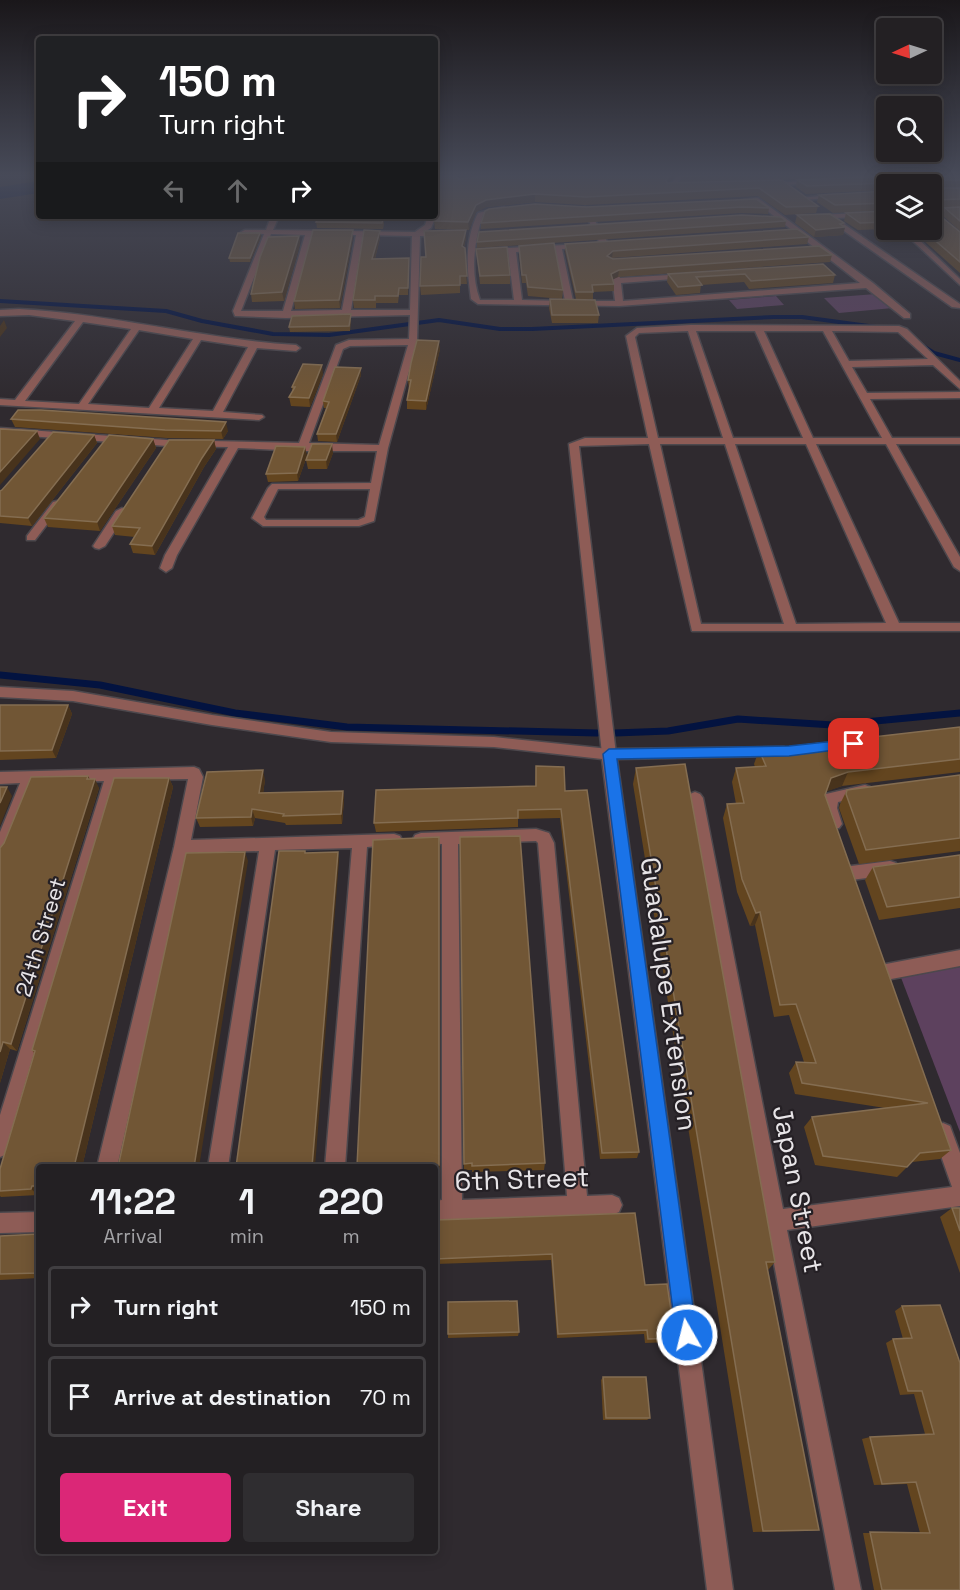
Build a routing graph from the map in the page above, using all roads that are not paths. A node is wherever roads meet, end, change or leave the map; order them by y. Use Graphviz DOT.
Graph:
graph roads {
  1 [pos="260,249"];
  2 [pos="304,249"];
  3 [pos="357,249"];
  4 [pos="416,249"];
  5 [pos="469,249"];
  6 [pos="524,249"];
  7 [pos="558,249"];
  8 [pos="606,249"];
  9 [pos="822,249"];
  10 [pos="876,249"];
  11 [pos="925,249"];
  12 [pos="512,250"];
  13 [pos="468,253"];
  14 [pos="624,261"];
  15 [pos="612,262"];
  16 [pos="845,266"];
  17 [pos="833,267"];
  18 [pos="696,276"];
  19 [pos="618,281"];
  20 [pos="960,283"];
  21 [pos="870,285"];
  22 [pos="518,303"];
  23 [pos="570,304"];
  24 [pos="619,304"];
  25 [pos="957,306"];
  26 [pos="0,313"];
  27 [pos="346,314"];
  28 [pos="286,315"];
  29 [pos="907,316"];
  30 [pos="414,318"];
  31 [pos="81,319"];
  32 [pos="137,326"];
  33 [pos="691,328"];
  34 [pos="758,328"];
  35 [pos="826,329"];
  36 [pos="199,336"];
  37 [pos="413,342"];
  38 [pos="253,346"];
  39 [pos="296,348"];
  40 [pos="936,362"];
  41 [pos="846,364"];
  42 [pos="960,386"];
  43 [pos="960,395"];
  44 [pos="864,396"];
  45 [pos="0,402"];
  46 [pos="18,403"];
  47 [pos="82,406"];
  48 [pos="152,411"];
  49 [pos="217,414"];
  50 [pos="260,417"];
  51 [pos="0,431"];
  52 [pos="808,441"];
  53 [pos="890,441"];
  54 [pos="960,441"];
  55 [pos="654,442"];
  56 [pos="728,442"];
  57 [pos="234,446"];
  58 [pos="302,448"];
  59 [pos="383,448"];
  60 [pos="377,486"];
  61 [pos="66,493"];
  62 [pos="130,499"];
  63 [pos="31,538"];
  64 [pos="99,546"];
  65 [pos="960,567"];
  66 [pos="166,568"];
  67 [pos="791,627"];
  68 [pos="894,627"];
  69 [pos="960,627"];
  70 [pos="0,692"];
  71 [pos="789,751"];
  72 [pos="609,754"];
  73 [pos="113,774"];
  74 [pos="30,777"];
  75 [pos="0,778"];
  76 [pos="878,790"];
  77 [pos="695,798"];
  78 [pos="450,838"];
  79 [pos="360,841"];
  80 [pos="268,844"];
  81 [pos="182,848"];
  82 [pos="0,851"];
  83 [pos="906,866"];
  84 [pos="851,873"];
  85 [pos="859,895"];
  86 [pos="960,958"];
  87 [pos="894,994"];
  88 [pos="937,1115"];
  89 [pos="0,1148"];
  90 [pos="107,1164"];
  91 [pos="218,1164"];
  92 [pos="335,1164"];
  93 [pos="960,1181"];
  94 [pos="960,1196"];
  95 [pos="612,1205"];
  96 [pos="578,1207"];
  97 [pos="443,1211"];
  98 [pos="775,1221"];
  99 [pos="36,1222"];
  100 [pos="0,1223"];
  101 [pos="720,1590"];
  102 [pos="848,1590"];
  1 -- 28 [label="street"];
  2 -- 28 [label="street"];
  3 -- 27 [label="street"];
  4 -- 30 [label="street"];
  5 -- 13 [label="street"];
  6 -- 12 [label="street"];
  7 -- 23 [label="street"];
  8 -- 15 [label="street"];
  9 -- 16 [label="street"];
  10 -- 25 [label="street"];
  11 -- 20 [label="street"];
  12 -- 13 [label="street"];
  12 -- 22 [label="street"];
  13 -- 22 [label="street"];
  14 -- 15 [label="street"];
  15 -- 19 [label="street"];
  16 -- 17 [label="street"];
  16 -- 21 [label="street"];
  18 -- 19 [label="street"];
  19 -- 24 [label="street"];
  21 -- 24 [label="street"];
  21 -- 29 [label="street"];
  22 -- 23 [label="street"];
  23 -- 24 [label="street"];
  26 -- 31 [label="street"];
  27 -- 28 [label="street"];
  27 -- 30 [label="street"];
  30 -- 37 [label="street"];
  31 -- 32 [label="street"];
  31 -- 46 [label="street"];
  32 -- 36 [label="street"];
  32 -- 47 [label="street"];
  33 -- 34 [label="street"];
  33 -- 55 [label="street"];
  33 -- 56 [label="street"];
  34 -- 35 [label="street"];
  34 -- 52 [label="street"];
  35 -- 40 [label="street"];
  35 -- 41 [label="street"];
  36 -- 38 [label="street"];
  36 -- 48 [label="street"];
  37 -- 58 [label="street"];
  37 -- 59 [label="street"];
  38 -- 39 [label="street"];
  38 -- 49 [label="street"];
  40 -- 41 [label="street"];
  40 -- 42 [label="street"];
  41 -- 44 [label="street"];
  43 -- 44 [label="street"];
  44 -- 53 [label="street"];
  45 -- 46 [label="street"];
  46 -- 47 [label="street"];
  47 -- 48 [label="street"];
  48 -- 49 [label="street"];
  49 -- 50 [label="street"];
  51 -- 57 [label="street"];
  52 -- 53 [label="street"];
  52 -- 56 [label="street"];
  52 -- 68 [label="street"];
  53 -- 54 [label="street"];
  53 -- 65 [label="street"];
  55 -- 56 [label="street"];
  55 -- 67 [label="street"];
  55 -- 72 [label="street, Guadalupe Extension"];
  56 -- 67 [label="street"];
  57 -- 58 [label="street"];
  57 -- 66 [label="street"];
  58 -- 59 [label="street"];
  59 -- 60 [label="street"];
  60 -- 60 [label="street"];
  61 -- 63 [label="street"];
  62 -- 64 [label="street"];
  67 -- 68 [label="street"];
  68 -- 69 [label="street"];
  70 -- 72 [label="street"];
  71 -- 72 [label="street"];
  72 -- 101 [label="street, Guadalupe Extension"];
  73 -- 74 [label="street"];
  73 -- 81 [label="street"];
  73 -- 89 [label="street, 24th Street"];
  74 -- 75 [label="street"];
  74 -- 82 [label="street"];
  76 -- 84 [label="street"];
  77 -- 98 [label="street, Japan Street"];
  78 -- 79 [label="street"];
  78 -- 96 [label="street"];
  78 -- 97 [label="street"];
  79 -- 80 [label="street"];
  79 -- 92 [label="street"];
  80 -- 81 [label="street"];
  80 -- 91 [label="street"];
  81 -- 90 [label="street"];
  83 -- 84 [label="street"];
  84 -- 85 [label="street"];
  86 -- 87 [label="street"];
  88 -- 93 [label="street"];
  94 -- 98 [label="street"];
  95 -- 96 [label="street, 6th Street"];
  96 -- 97 [label="street, 6th Street"];
  98 -- 102 [label="street, Japan Street"];
  99 -- 100 [label="street"];
}
